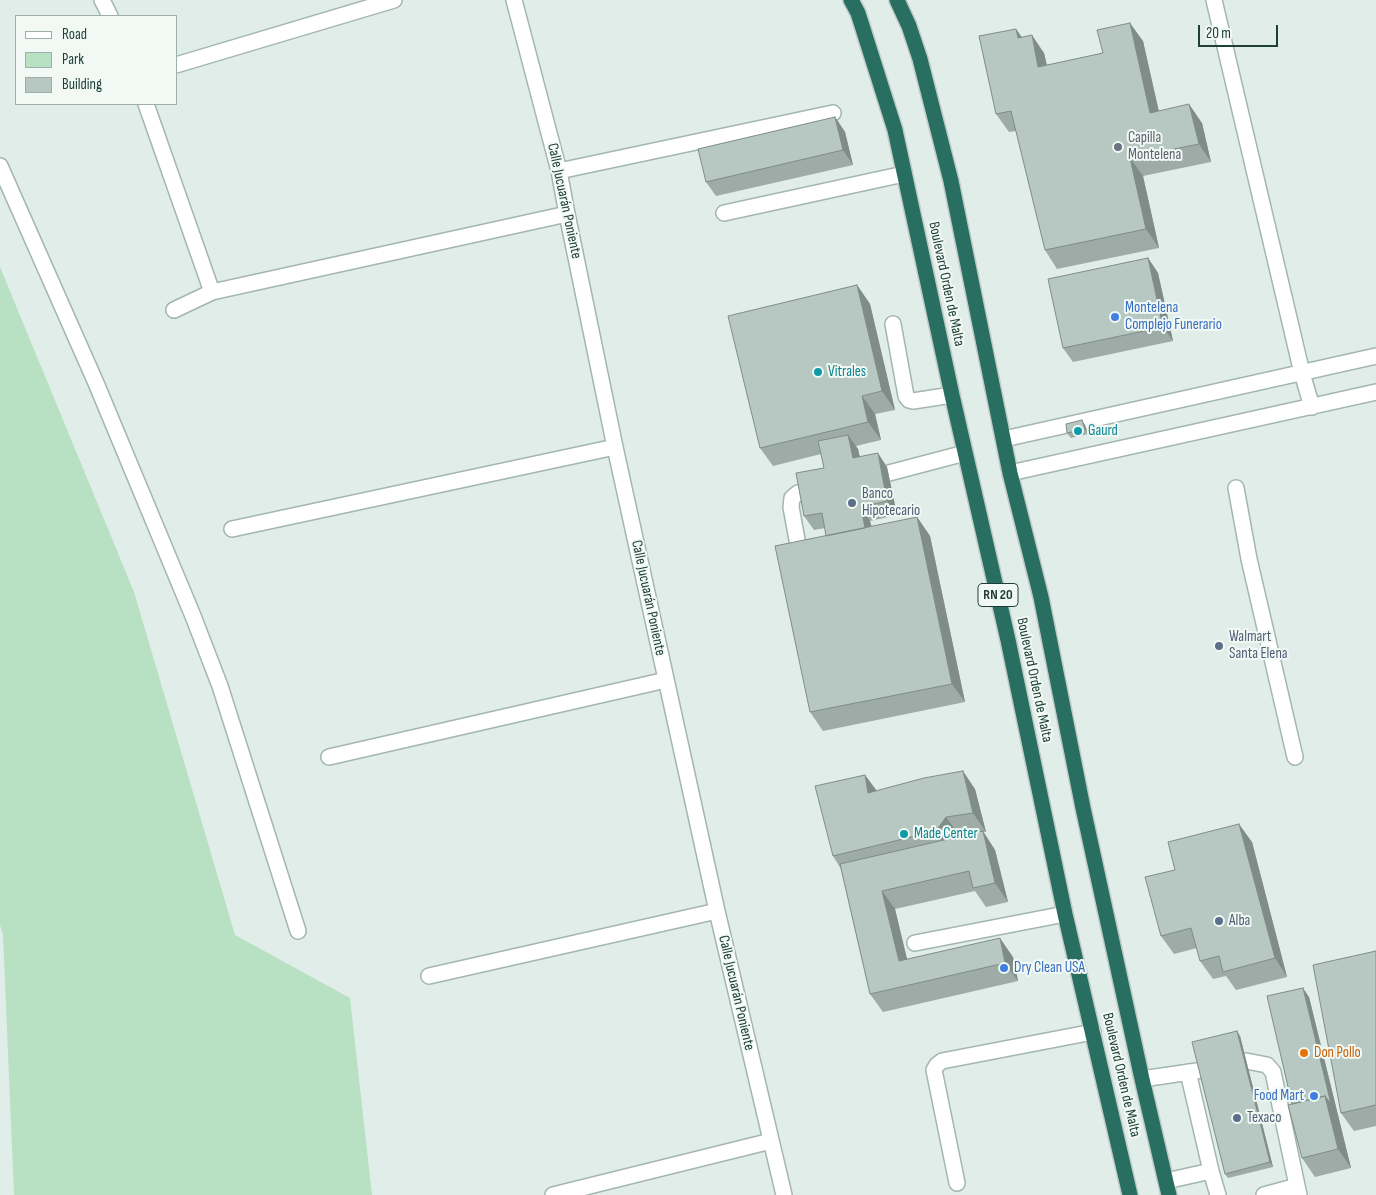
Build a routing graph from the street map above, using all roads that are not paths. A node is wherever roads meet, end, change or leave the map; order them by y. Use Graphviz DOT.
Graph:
graph roads {
  1 [pos="102,0"];
  2 [pos="394,0"];
  3 [pos="514,0"];
  4 [pos="851,0"];
  5 [pos="897,0"];
  6 [pos="1214,0"];
  7 [pos="110,15"];
  8 [pos="178,64"];
  9 [pos="146,105"];
  10 [pos="833,112"];
  11 [pos="0,166"];
  12 [pos="559,170"];
  13 [pos="904,174"];
  14 [pos="724,213"];
  15 [pos="567,214"];
  16 [pos="212,292"];
  17 [pos="174,310"];
  18 [pos="893,324"];
  19 [pos="1376,356"];
  20 [pos="1302,373"];
  21 [pos="1376,392"];
  22 [pos="952,395"];
  23 [pos="1312,407"];
  24 [pos="1004,439"];
  25 [pos="615,446"];
  26 [pos="965,453"];
  27 [pos="889,473"];
  28 [pos="1010,473"];
  29 [pos="1236,488"];
  30 [pos="806,491"];
  31 [pos="232,528"];
  32 [pos="800,556"];
  33 [pos="666,680"];
  34 [pos="329,757"];
  35 [pos="1295,757"];
  36 [pos="717,912"];
  37 [pos="1065,914"];
  38 [pos="298,931"];
  39 [pos="915,943"];
  40 [pos="429,976"];
  41 [pos="1093,1032"];
  42 [pos="1246,1061"];
  43 [pos="1142,1079"];
  44 [pos="771,1141"];
  45 [pos="1211,1171"];
  46 [pos="957,1183"];
  47 [pos="1167,1188"];
  48 [pos="1298,1190"];
  49 [pos="553,1195"];
  50 [pos="784,1195"];
  51 [pos="1130,1195"];
  52 [pos="1218,1195"];
  53 [pos="1264,1195"];
  1 -- 7 [label="street"];
  2 -- 8 [label="street"];
  3 -- 12 [label="street, Calle Jucuarán Poniente"];
  4 -- 13 [label="highway, Boulevard Orden de Malta / RN 20"];
  5 -- 24 [label="highway, Boulevard Orden de Malta / RN 20"];
  6 -- 20 [label="street"];
  9 -- 16 [label="street"];
  10 -- 12 [label="street"];
  11 -- 38 [label="street"];
  12 -- 15 [label="street, Calle Jucuarán Poniente"];
  13 -- 14 [label="street"];
  13 -- 22 [label="highway, Boulevard Orden de Malta / RN 20"];
  15 -- 16 [label="street"];
  15 -- 25 [label="street, Calle Jucuarán Poniente"];
  16 -- 17 [label="street"];
  18 -- 22 [label="street"];
  19 -- 20 [label="street"];
  20 -- 23 [label="street"];
  20 -- 24 [label="street"];
  21 -- 23 [label="street"];
  22 -- 26 [label="highway, Boulevard Orden de Malta / RN 20"];
  23 -- 28 [label="street"];
  24 -- 28 [label="highway, Boulevard Orden de Malta / RN 20"];
  25 -- 31 [label="street"];
  25 -- 33 [label="street, Calle Jucuarán Poniente"];
  26 -- 27 [label="street"];
  26 -- 37 [label="highway, Boulevard Orden de Malta / RN 20"];
  28 -- 43 [label="highway, Boulevard Orden de Malta / RN 20"];
  29 -- 35 [label="street"];
  30 -- 32 [label="street"];
  33 -- 34 [label="street"];
  33 -- 36 [label="street, Calle Jucuarán Poniente"];
  36 -- 40 [label="street"];
  36 -- 44 [label="street, Calle Jucuarán Poniente"];
  37 -- 39 [label="street"];
  37 -- 41 [label="highway, Boulevard Orden de Malta / RN 20"];
  41 -- 46 [label="street"];
  41 -- 51 [label="highway, Boulevard Orden de Malta / RN 20"];
  42 -- 48 [label="street"];
  43 -- 45 [label="street"];
  43 -- 47 [label="highway, Boulevard Orden de Malta / RN 20"];
  44 -- 49 [label="street"];
  44 -- 50 [label="street, Calle Jucuarán Poniente"];
  45 -- 47 [label="street"];
  45 -- 52 [label="street"];
  48 -- 53 [label="street"];
}
